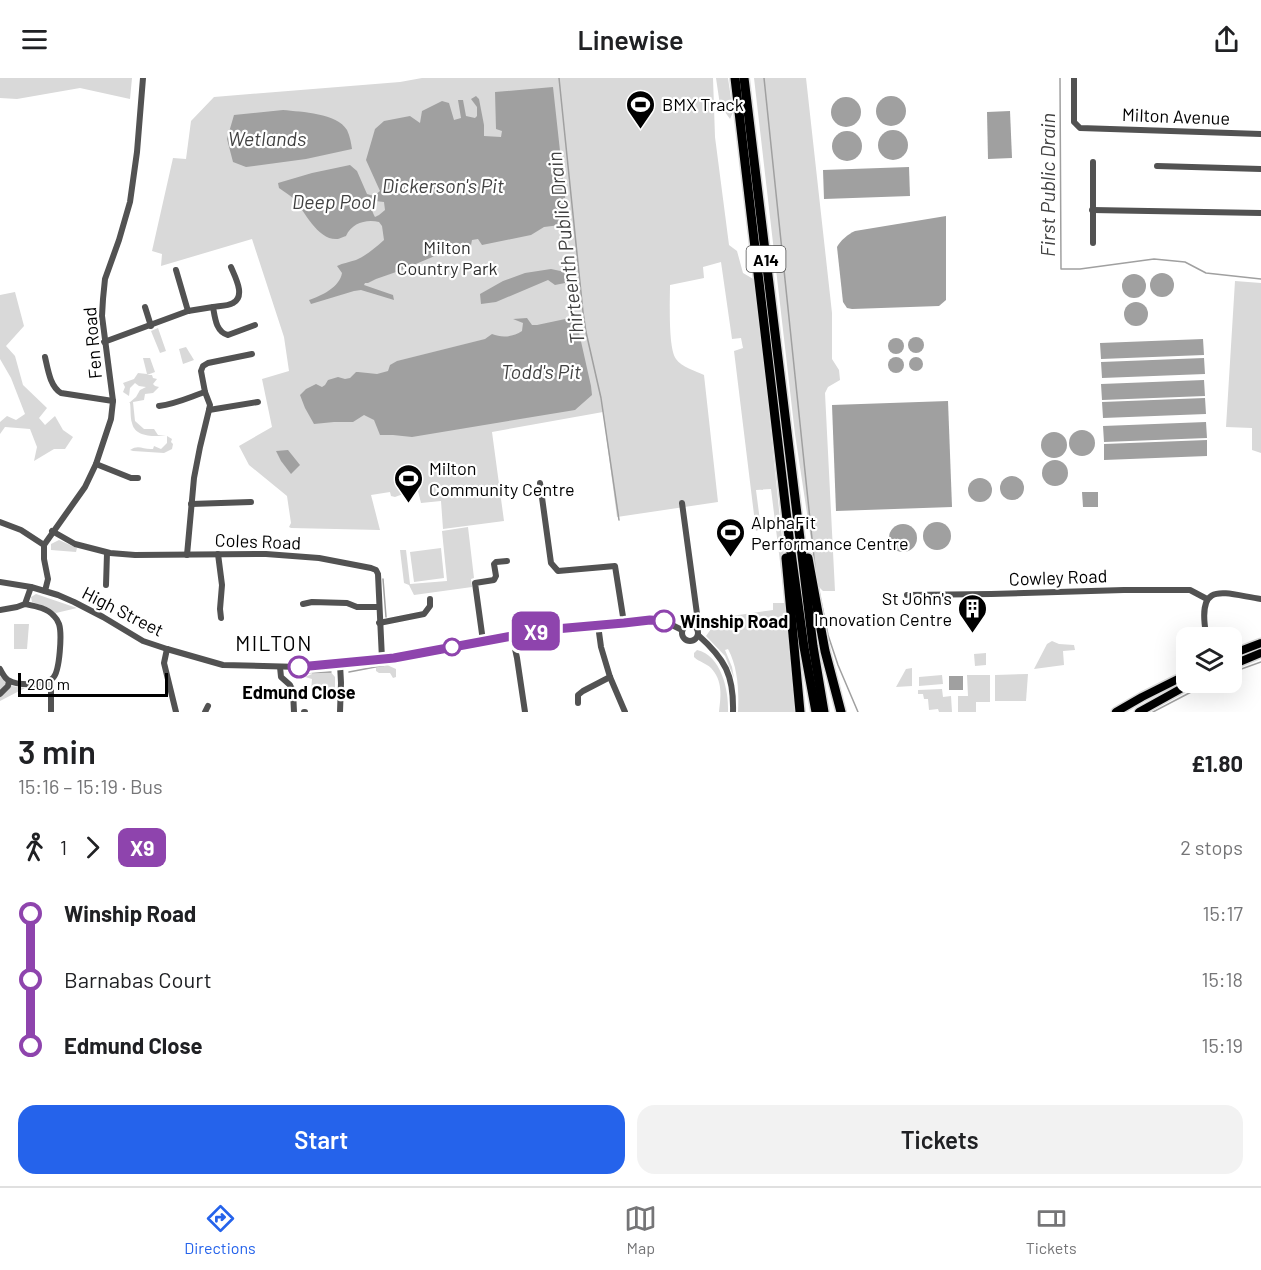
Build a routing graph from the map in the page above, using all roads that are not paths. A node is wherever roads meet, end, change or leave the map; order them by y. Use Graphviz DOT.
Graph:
graph roads {
  1 [pos="142,78"];
  2 [pos="735,78"];
  3 [pos="744,78"];
  4 [pos="1074,78"];
  5 [pos="1261,134"];
  6 [pos="1093,162"];
  7 [pos="1156,166"];
  8 [pos="1261,170"];
  9 [pos="1092,210"];
  10 [pos="1261,213"];
  11 [pos="1093,243"];
  12 [pos="231,267"];
  13 [pos="176,270"];
  14 [pos="145,307"];
  15 [pos="213,307"];
  16 [pos="188,311"];
  17 [pos="255,325"];
  18 [pos="151,326"];
  19 [pos="104,342"];
  20 [pos="252,354"];
  21 [pos="45,357"];
  22 [pos="206,392"];
  23 [pos="113,401"];
  24 [pos="258,402"];
  25 [pos="159,406"];
  26 [pos="209,410"];
  27 [pos="96,465"];
  28 [pos="138,478"];
  29 [pos="540,483"];
  30 [pos="785,496"];
  31 [pos="251,502"];
  32 [pos="682,503"];
  33 [pos="191,504"];
  34 [pos="0,522"];
  35 [pos="798,525"];
  36 [pos="52,531"];
  37 [pos="44,545"];
  38 [pos="107,553"];
  39 [pos="218,554"];
  40 [pos="187,555"];
  41 [pos="507,561"];
  42 [pos="0,582"];
  43 [pos="106,585"];
  44 [pos="31,587"];
  45 [pos="45,591"];
  46 [pos="907,595"];
  47 [pos="430,599"];
  48 [pos="1207,599"];
  49 [pos="1261,599"];
  50 [pos="25,604"];
  51 [pos="303,604"];
  52 [pos="379,607"];
  53 [pos="0,610"];
  54 [pos="221,618"];
  55 [pos="379,623"];
  56 [pos="624,623"];
  57 [pos="598,625"];
  58 [pos="693,626"];
  59 [pos="1205,627"];
  60 [pos="682,630"];
  61 [pos="512,635"];
  62 [pos="698,635"];
  63 [pos="483,641"];
  64 [pos="1261,643"];
  65 [pos="167,649"];
  66 [pos="1242,650"];
  67 [pos="1261,653"];
  68 [pos="382,659"];
  69 [pos="1242,661"];
  70 [pos="340,664"];
  71 [pos="280,667"];
  72 [pos="0,669"];
  73 [pos="1176,675"];
  74 [pos="610,677"];
  75 [pos="1176,680"];
  76 [pos="9,681"];
  77 [pos="48,681"];
  78 [pos="1176,691"];
  79 [pos="0,694"];
  80 [pos="1142,697"];
  81 [pos="578,703"];
  82 [pos="51,712"];
  83 [pos="176,712"];
  84 [pos="294,712"];
  85 [pos="340,712"];
  86 [pos="525,712"];
  87 [pos="625,712"];
  88 [pos="733,712"];
  89 [pos="800,712"];
  90 [pos="816,712"];
  91 [pos="824,712"];
  92 [pos="841,712"];
  93 [pos="1116,712"];
  94 [pos="1138,712"];
  1 -- 19 [label="street, Fen Road"];
  2 -- 30 [label="highway, A14"];
  3 -- 35 [label="highway, A14"];
  4 -- 5 [label="street, Milton Avenue"];
  6 -- 9 [label="street"];
  7 -- 8 [label="street"];
  9 -- 10 [label="street"];
  9 -- 11 [label="street"];
  12 -- 15 [label="street"];
  13 -- 16 [label="street"];
  14 -- 18 [label="street"];
  15 -- 16 [label="street"];
  15 -- 17 [label="street"];
  16 -- 18 [label="street"];
  18 -- 19 [label="street"];
  19 -- 23 [label="street, Fen Road"];
  20 -- 22 [label="street"];
  21 -- 23 [label="street"];
  22 -- 25 [label="street"];
  22 -- 26 [label="street"];
  23 -- 27 [label="street, Fen Road"];
  24 -- 26 [label="street"];
  26 -- 33 [label="street"];
  27 -- 28 [label="street"];
  27 -- 36 [label="street, Fen Road"];
  29 -- 56 [label="street"];
  30 -- 89 [label="highway, A14"];
  30 -- 90 [label="highway, A14"];
  31 -- 33 [label="street"];
  32 -- 58 [label="street"];
  33 -- 40 [label="street"];
  34 -- 37 [label="street"];
  35 -- 91 [label="highway, A14"];
  35 -- 92 [label="highway, A14"];
  36 -- 37 [label="street, Fen Road"];
  36 -- 38 [label="street, Coles Road"];
  37 -- 45 [label="street"];
  38 -- 40 [label="street, Coles Road"];
  38 -- 43 [label="street"];
  39 -- 40 [label="street, Coles Road"];
  39 -- 52 [label="street, Coles Road"];
  39 -- 54 [label="street"];
  41 -- 63 [label="street"];
  42 -- 44 [label="street, High Street"];
  44 -- 45 [label="street, High Street"];
  44 -- 50 [label="street"];
  45 -- 65 [label="street, High Street"];
  46 -- 48 [label="street, Cowley Road"];
  47 -- 55 [label="street"];
  48 -- 49 [label="street"];
  48 -- 59 [label="street"];
  50 -- 53 [label="street"];
  50 -- 77 [label="street"];
  51 -- 52 [label="street"];
  52 -- 55 [label="street, Coles Road"];
  55 -- 68 [label="street, Coles Road"];
  56 -- 57 [label="street, High Street"];
  56 -- 60 [label="street, High Street"];
  57 -- 61 [label="street, High Street"];
  57 -- 74 [label="street"];
  58 -- 60 [label="street"];
  58 -- 62 [label="street"];
  60 -- 62 [label="street"];
  61 -- 63 [label="street, High Street"];
  61 -- 86 [label="street"];
  62 -- 88 [label="street"];
  63 -- 68 [label="street, High Street"];
  64 -- 66 [label="main road"];
  65 -- 71 [label="street, High Street"];
  65 -- 83 [label="street"];
  67 -- 69 [label="main road"];
  68 -- 70 [label="street, High Street"];
  70 -- 71 [label="street, High Street"];
  70 -- 85 [label="street"];
  71 -- 84 [label="street"];
  72 -- 76 [label="street"];
  73 -- 80 [label="main road"];
  74 -- 81 [label="street"];
  74 -- 87 [label="street"];
  75 -- 80 [label="main road"];
  76 -- 77 [label="street"];
  76 -- 79 [label="street"];
  77 -- 82 [label="street"];
  78 -- 94 [label="main road"];
  80 -- 93 [label="main road"];
}
